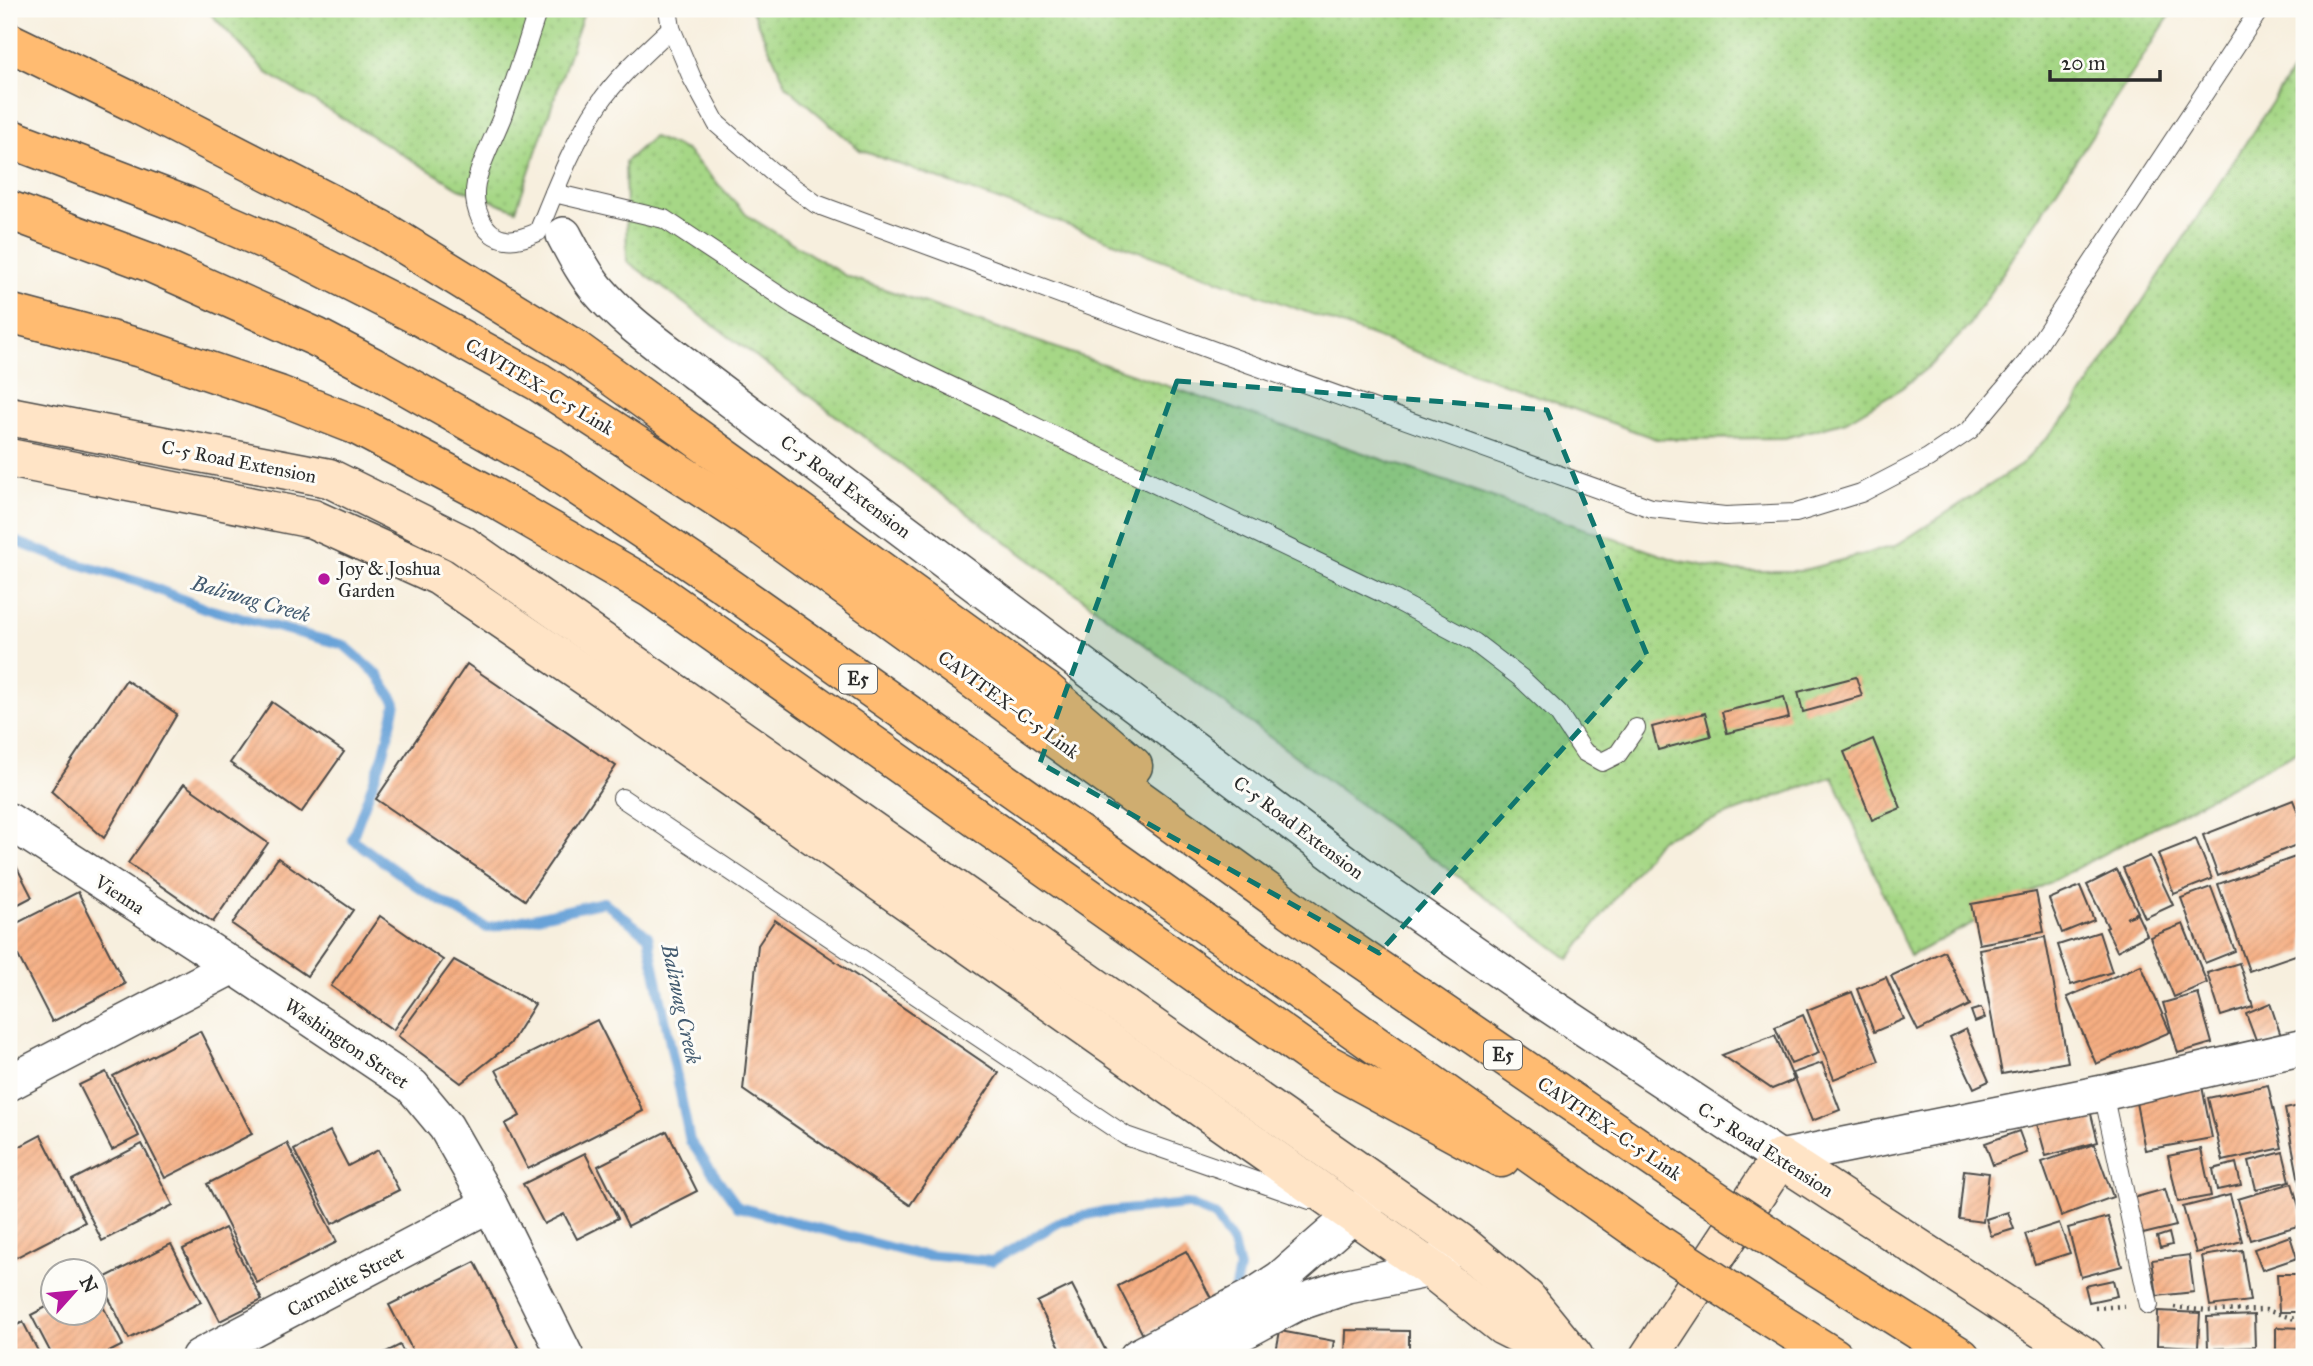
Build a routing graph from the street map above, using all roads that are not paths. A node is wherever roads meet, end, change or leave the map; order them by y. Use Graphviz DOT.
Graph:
graph roads {
  1 [pos="538,9"];
  2 [pos="668,9"];
  3 [pos="2259,9"];
  4 [pos="671,28"];
  5 [pos="9,42"];
  6 [pos="9,138"];
  7 [pos="554,193"];
  8 [pos="9,210"];
  9 [pos="564,235"];
  10 [pos="9,313"];
  11 [pos="9,416"];
  12 [pos="9,458"];
  13 [pos="1636,728"];
  14 [pos="622,798"];
  15 [pos="9,821"];
  16 [pos="1313,925"];
  17 [pos="233,966"];
  18 [pos="2304,1046"];
  19 [pos="9,1083"];
  20 [pos="2103,1093"];
  21 [pos="1780,1158"];
  22 [pos="1384,1188"];
  23 [pos="490,1204"];
  24 [pos="1352,1214"];
  25 [pos="1655,1241"];
  26 [pos="1459,1242"];
  27 [pos="1432,1269"];
  28 [pos="2149,1305"];
  29 [pos="1263,1306"];
  30 [pos="1191,1345"];
  31 [pos="199,1357"];
  32 [pos="566,1357"];
  33 [pos="1137,1357"];
  34 [pos="1564,1357"];
  35 [pos="1574,1357"];
  36 [pos="1649,1357"];
  37 [pos="1834,1357"];
  38 [pos="1961,1357"];
  39 [pos="2085,1357"];
  1 -- 7 [label="lane"];
  2 -- 4 [label="lane"];
  3 -- 4 [label="lane"];
  4 -- 7 [label="lane"];
  5 -- 16 [label="highway"];
  6 -- 16 [label="highway, CAVITEX–C-5 Link / E5"];
  7 -- 13 [label="lane"];
  8 -- 25 [label="highway, E5"];
  9 -- 21 [label="street, C-5 Road Extension"];
  10 -- 25 [label="highway"];
  11 -- 22 [label="main road, C-5 Road Extension"];
  12 -- 24 [label="main road"];
  14 -- 24 [label="lane"];
  15 -- 17 [label="street, Vienna"];
  16 -- 38 [label="highway, CAVITEX–C-5 Link / E5, bridge"];
  17 -- 19 [label="street"];
  17 -- 23 [label="street, Washington Street"];
  18 -- 20 [label="street"];
  20 -- 21 [label="street"];
  20 -- 28 [label="lane"];
  21 -- 36 [label="main road"];
  21 -- 39 [label="main road, C-5 Road Extension"];
  22 -- 24 [label="street"];
  22 -- 26 [label="main road, C-5 Road Extension"];
  23 -- 31 [label="street, Carmelite Street"];
  23 -- 32 [label="street, Washington Street"];
  24 -- 27 [label="main road"];
  24 -- 29 [label="street"];
  25 -- 37 [label="highway, E5, bridge"];
  26 -- 27 [label="street"];
  26 -- 35 [label="main road, C-5 Road Extension"];
  27 -- 29 [label="street"];
  27 -- 34 [label="main road"];
  29 -- 30 [label="street"];
  30 -- 33 [label="street"];
}
